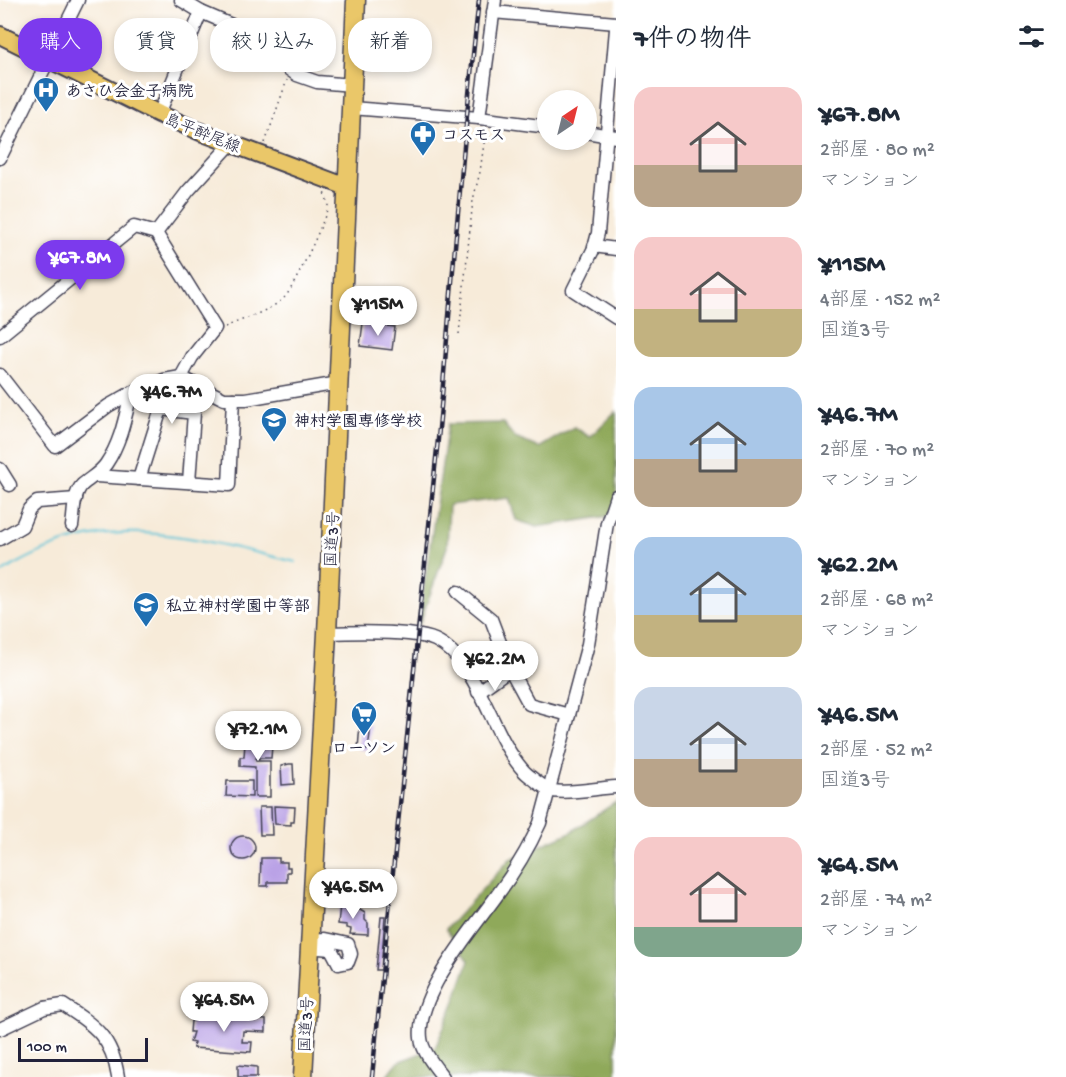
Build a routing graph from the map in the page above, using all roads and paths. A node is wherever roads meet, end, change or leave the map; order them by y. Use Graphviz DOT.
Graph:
graph roads {
  1 [pos="78,0"];
  2 [pos="181,0"];
  3 [pos="356,0"];
  4 [pos="494,6"];
  5 [pos="201,12"];
  6 [pos="69,18"];
  7 [pos="215,18"];
  8 [pos="616,23"];
  9 [pos="616,29"];
  10 [pos="0,35"];
  11 [pos="18,44"];
  12 [pos="43,72"];
  13 [pos="75,72"];
  14 [pos="290,72"];
  15 [pos="293,72"];
  16 [pos="352,85"];
  17 [pos="351,108"];
  18 [pos="159,114"];
  19 [pos="483,119"];
  20 [pos="537,126"];
  21 [pos="611,136"];
  22 [pos="231,144"];
  23 [pos="261,155"];
  24 [pos="0,158"];
  25 [pos="319,177"];
  26 [pos="346,187"];
  27 [pos="156,233"];
  28 [pos="594,246"];
  29 [pos="616,249"];
  30 [pos="616,318"];
  31 [pos="215,330"];
  32 [pos="459,334"];
  33 [pos="0,336"];
  34 [pos="0,375"];
  35 [pos="181,377"];
  36 [pos="339,383"];
  37 [pos="4,390"];
  38 [pos="131,393"];
  39 [pos="233,399"];
  40 [pos="0,469"];
  41 [pos="96,476"];
  42 [pos="139,479"];
  43 [pos="189,482"];
  44 [pos="10,485"];
  45 [pos="616,496"];
  46 [pos="76,499"];
  47 [pos="614,512"];
  48 [pos="72,526"];
  49 [pos="0,539"];
  50 [pos="458,592"];
  51 [pos="327,633"];
  52 [pos="510,669"];
  53 [pos="478,692"];
  54 [pos="569,715"];
  55 [pos="616,787"];
  56 [pos="550,791"];
  57 [pos="0,1029"];
  58 [pos="118,1077"];
  59 [pos="303,1077"];
  60 [pos="443,1077"];
  1 -- 6 [label="street"];
  2 -- 5 [label="street"];
  3 -- 16 [label="highway, 国道3号"];
  4 -- 8 [label="street"];
  4 -- 19 [label="street"];
  5 -- 7 [label="street"];
  5 -- 18 [label="street"];
  9 -- 21 [label="street"];
  10 -- 11 [label="main road, 島平酔尾線"];
  12 -- 24 [label="street"];
  13 -- 18 [label="main road, 島平酔尾線"];
  14 -- 23 [label="path"];
  15 -- 16 [label="street"];
  16 -- 17 [label="highway, 国道3号"];
  17 -- 19 [label="street"];
  17 -- 26 [label="highway, 国道3号"];
  18 -- 22 [label="main road, 島平酔尾線"];
  19 -- 20 [label="street"];
  19 -- 32 [label="path"];
  21 -- 28 [label="street"];
  22 -- 23 [label="main road, 島平酔尾線"];
  22 -- 27 [label="street"];
  23 -- 25 [label="main road, 島平酔尾線"];
  25 -- 26 [label="main road, 島平酔尾線"];
  25 -- 31 [label="path"];
  26 -- 36 [label="highway, 国道3号"];
  27 -- 31 [label="street"];
  27 -- 33 [label="street"];
  28 -- 29 [label="street"];
  28 -- 30 [label="street"];
  31 -- 35 [label="street"];
  34 -- 37 [label="street"];
  35 -- 38 [label="street"];
  35 -- 39 [label="street"];
  36 -- 39 [label="street"];
  36 -- 51 [label="highway, 国道3号"];
  37 -- 38 [label="street"];
  38 -- 41 [label="street"];
  39 -- 43 [label="street"];
  40 -- 44 [label="street"];
  41 -- 42 [label="street"];
  41 -- 46 [label="street"];
  42 -- 43 [label="street"];
  42 -- 43 [label="street"];
  45 -- 47 [label="street"];
  46 -- 48 [label="street"];
  46 -- 49 [label="street"];
  47 -- 54 [label="street"];
  50 -- 52 [label="street"];
  51 -- 53 [label="street"];
  51 -- 59 [label="highway, 国道3号"];
  52 -- 53 [label="street"];
  52 -- 54 [label="street"];
  53 -- 56 [label="street"];
  54 -- 56 [label="street"];
  55 -- 56 [label="street"];
  56 -- 60 [label="street"];
  57 -- 58 [label="street"];
}
